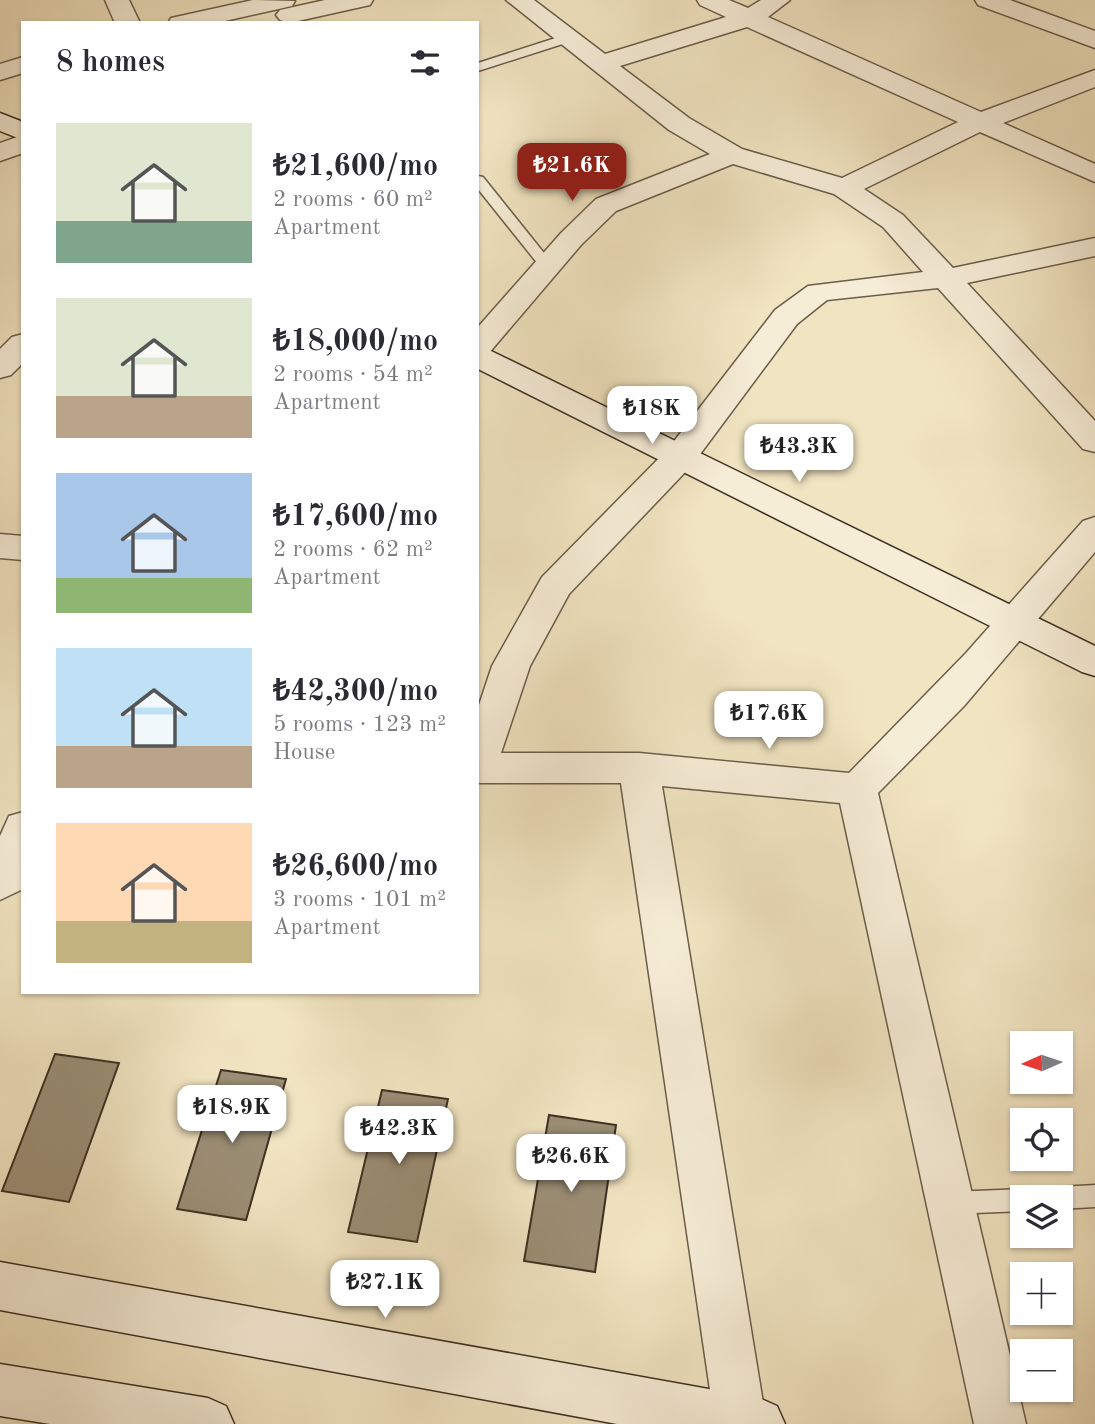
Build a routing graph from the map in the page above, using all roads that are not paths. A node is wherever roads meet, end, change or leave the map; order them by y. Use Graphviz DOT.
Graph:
graph roads {
  1 [pos="117,0"];
  2 [pos="361,0"];
  3 [pos="518,0"];
  4 [pos="709,0"];
  5 [pos="778,0"];
  6 [pos="987,0"];
  7 [pos="286,10"];
  8 [pos="749,18"];
  9 [pos="127,21"];
  10 [pos="196,21"];
  11 [pos="568,38"];
  12 [pos="1095,40"];
  13 [pos="601,64"];
  14 [pos="21,66"];
  15 [pos="479,66"];
  16 [pos="0,72"];
  17 [pos="1095,78"];
  18 [pos="0,121"];
  19 [pos="980,122"];
  20 [pos="21,131"];
  21 [pos="21,145"];
  22 [pos="0,153"];
  23 [pos="732,155"];
  24 [pos="1095,174"];
  25 [pos="479,181"];
  26 [pos="844,188"];
  27 [pos="1095,247"];
  28 [pos="547,266"];
  29 [pos="947,278"];
  30 [pos="479,344"];
  31 [pos="21,346"];
  32 [pos="479,357"];
  33 [pos="0,368"];
  34 [pos="1095,441"];
  35 [pos="680,457"];
  36 [pos="1095,529"];
  37 [pos="0,545"];
  38 [pos="21,548"];
  39 [pos="1016,623"];
  40 [pos="1095,662"];
  41 [pos="479,763"];
  42 [pos="479,766"];
  43 [pos="639,768"];
  44 [pos="857,789"];
  45 [pos="21,834"];
  46 [pos="3,886"];
  47 [pos="1095,1196"];
  48 [pos="1073,1197"];
  49 [pos="1010,1200"];
  50 [pos="949,1203"];
  51 [pos="0,1286"];
  52 [pos="0,1390"];
  53 [pos="749,1422"];
  54 [pos="208,1424"];
  55 [pos="1000,1424"];
  1 -- 9 [label="street"];
  2 -- 7 [label="street"];
  3 -- 11 [label="street"];
  4 -- 8 [label="street"];
  5 -- 8 [label="street"];
  6 -- 12 [label="street"];
  7 -- 10 [label="street"];
  8 -- 13 [label="street"];
  8 -- 19 [label="street"];
  11 -- 13 [label="street"];
  11 -- 15 [label="lane"];
  13 -- 23 [label="street"];
  14 -- 16 [label="street"];
  17 -- 19 [label="street"];
  18 -- 20 [label="street"];
  19 -- 24 [label="street"];
  19 -- 26 [label="street"];
  21 -- 22 [label="street"];
  23 -- 26 [label="street"];
  23 -- 28 [label="street"];
  25 -- 28 [label="lane"];
  26 -- 29 [label="street"];
  27 -- 29 [label="street"];
  28 -- 30 [label="street"];
  29 -- 34 [label="street"];
  29 -- 35 [label="street"];
  31 -- 33 [label="street"];
  32 -- 35 [label="street"];
  35 -- 39 [label="street"];
  35 -- 41 [label="street"];
  36 -- 39 [label="street"];
  37 -- 38 [label="street"];
  39 -- 40 [label="street"];
  39 -- 44 [label="street"];
  42 -- 43 [label="street"];
  43 -- 44 [label="street"];
  43 -- 53 [label="street"];
  44 -- 50 [label="street"];
  45 -- 46 [label="street"];
  47 -- 48 [label="lane"];
  49 -- 50 [label="lane"];
  50 -- 55 [label="street"];
  51 -- 53 [label="street"];
  52 -- 54 [label="street"];
}
